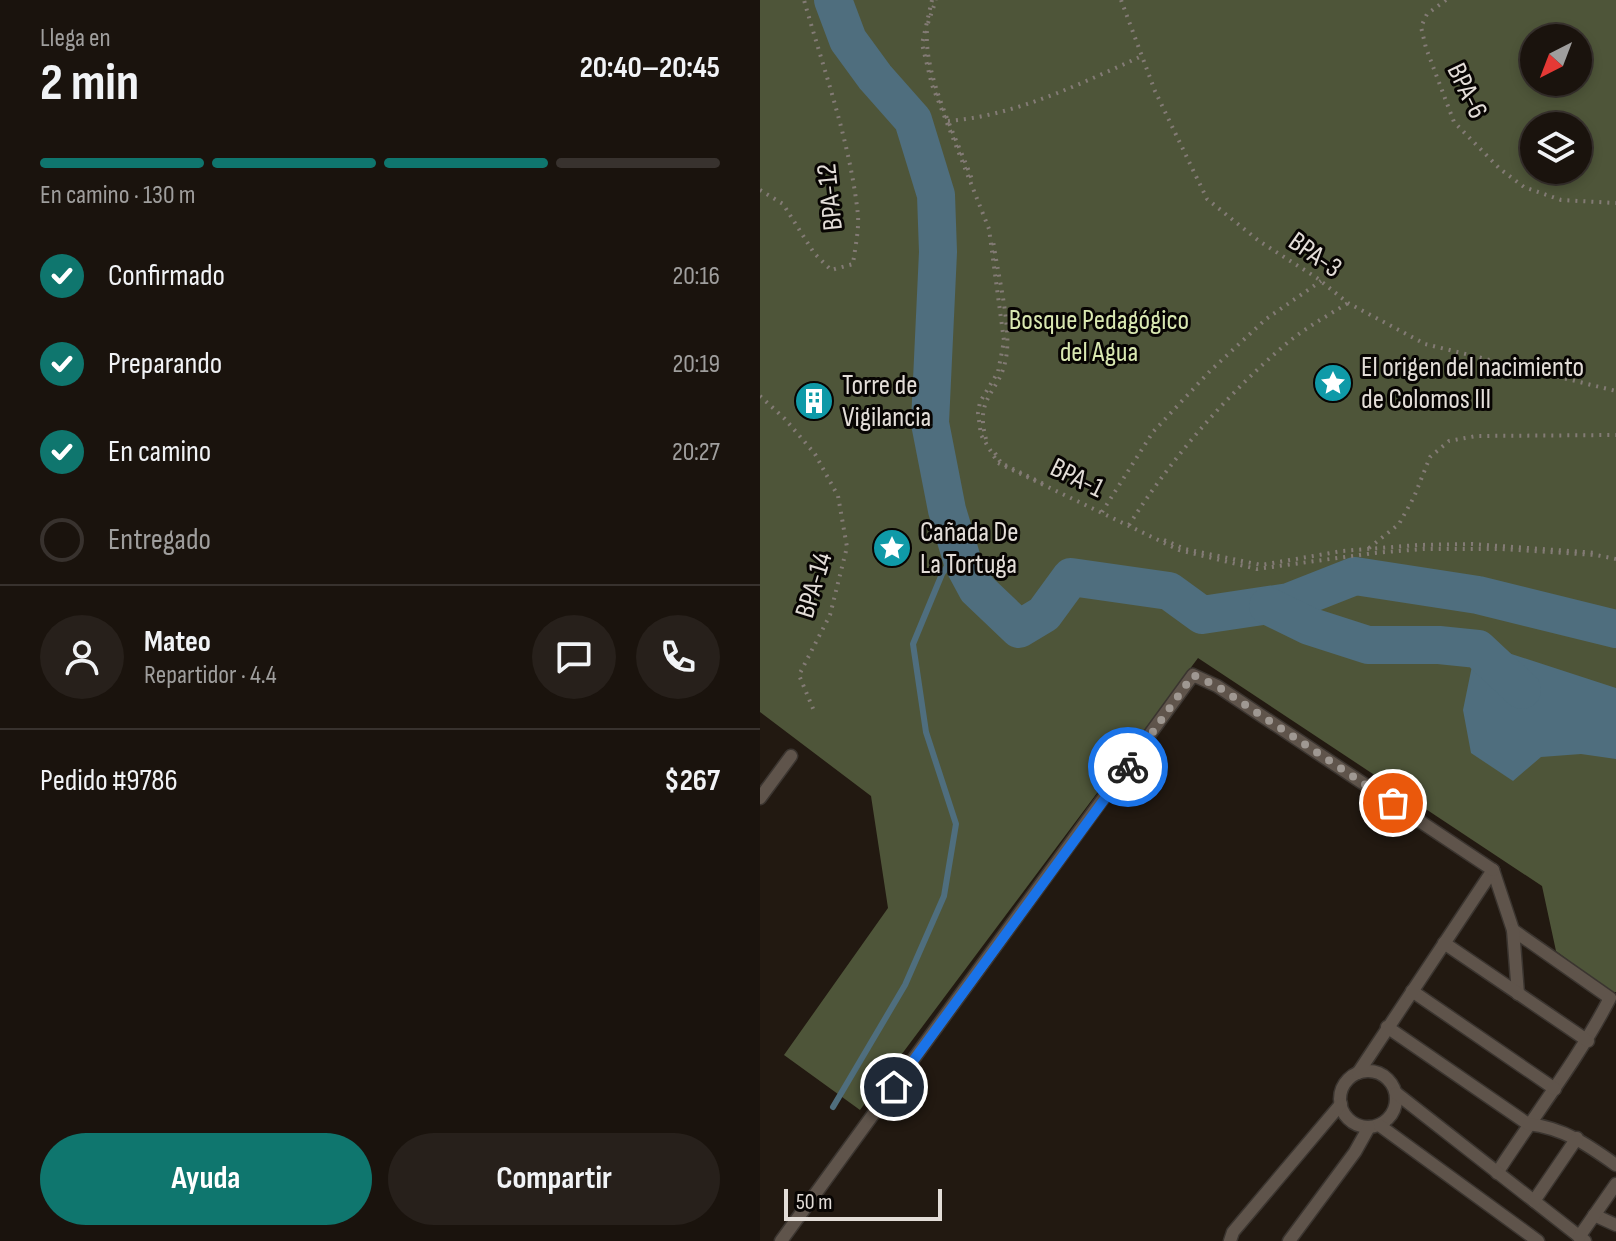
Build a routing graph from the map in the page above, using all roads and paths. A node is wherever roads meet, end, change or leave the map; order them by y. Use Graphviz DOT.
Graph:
graph roads {
  1 [pos="804,0"];
  2 [pos="934,0"];
  3 [pos="1121,0"];
  4 [pos="1446,0"];
  5 [pos="1142,56"];
  6 [pos="948,121"];
  7 [pos="760,190"];
  8 [pos="1616,203"];
  9 [pos="1321,281"];
  10 [pos="1348,303"];
  11 [pos="1616,391"];
  12 [pos="760,396"];
  13 [pos="1616,435"];
  14 [pos="1102,512"];
  15 [pos="1129,525"];
  16 [pos="1368,550"];
  17 [pos="1616,558"];
  18 [pos="814,711"];
  19 [pos="791,756"];
  20 [pos="760,798"];
  21 [pos="1493,870"];
  22 [pos="1513,930"];
  23 [pos="1444,943"];
  24 [pos="1412,991"];
  25 [pos="1518,994"];
  26 [pos="1613,998"];
  27 [pos="1387,1027"];
  28 [pos="1588,1041"];
  29 [pos="1358,1073"];
  30 [pos="1555,1089"];
  31 [pos="1396,1093"];
  32 [pos="1341,1104"];
  33 [pos="1528,1124"];
  34 [pos="1374,1126"];
  35 [pos="1577,1138"];
  36 [pos="1616,1165"];
  37 [pos="1497,1173"];
  38 [pos="1616,1184"];
  39 [pos="1534,1201"];
  40 [pos="1594,1215"];
  41 [pos="1616,1225"];
  42 [pos="1582,1239"];
  43 [pos="781,1241"];
  44 [pos="1230,1241"];
  45 [pos="1289,1241"];
  46 [pos="1538,1241"];
  1 -- 7 [label="path, BPA-12"];
  2 -- 6 [label="path, BPA-1"];
  3 -- 5 [label="path, BPA-3"];
  4 -- 8 [label="path, BPA-6"];
  5 -- 6 [label="path"];
  5 -- 9 [label="path, BPA-3"];
  6 -- 14 [label="path, BPA-1"];
  6 -- 17 [label="path"];
  9 -- 10 [label="path, BPA-3"];
  9 -- 14 [label="path"];
  10 -- 11 [label="path, BPA-3"];
  10 -- 15 [label="path"];
  12 -- 18 [label="path, BPA-14"];
  13 -- 16 [label="path"];
  14 -- 15 [label="path, BPA-1"];
  15 -- 16 [label="path, BPA-1"];
  16 -- 17 [label="path, BPA-1"];
  19 -- 20 [label="lane"];
  21 -- 22 [label="lane"];
  21 -- 23 [label="lane"];
  21 -- 43 [label="lane"];
  22 -- 25 [label="lane"];
  22 -- 26 [label="lane"];
  23 -- 24 [label="lane"];
  23 -- 25 [label="lane"];
  24 -- 27 [label="lane"];
  24 -- 30 [label="lane"];
  25 -- 28 [label="lane"];
  26 -- 28 [label="lane"];
  27 -- 29 [label="lane"];
  27 -- 33 [label="lane"];
  28 -- 30 [label="lane"];
  29 -- 31 [label="lane"];
  29 -- 32 [label="lane"];
  30 -- 33 [label="lane"];
  31 -- 34 [label="lane"];
  31 -- 37 [label="lane"];
  32 -- 34 [label="lane"];
  32 -- 44 [label="lane"];
  33 -- 35 [label="lane"];
  33 -- 37 [label="lane"];
  34 -- 45 [label="lane"];
  34 -- 46 [label="lane"];
  35 -- 36 [label="lane"];
  35 -- 39 [label="lane"];
  37 -- 39 [label="lane"];
  38 -- 40 [label="lane"];
  39 -- 42 [label="lane"];
  40 -- 41 [label="lane"];
  40 -- 42 [label="lane"];
}
